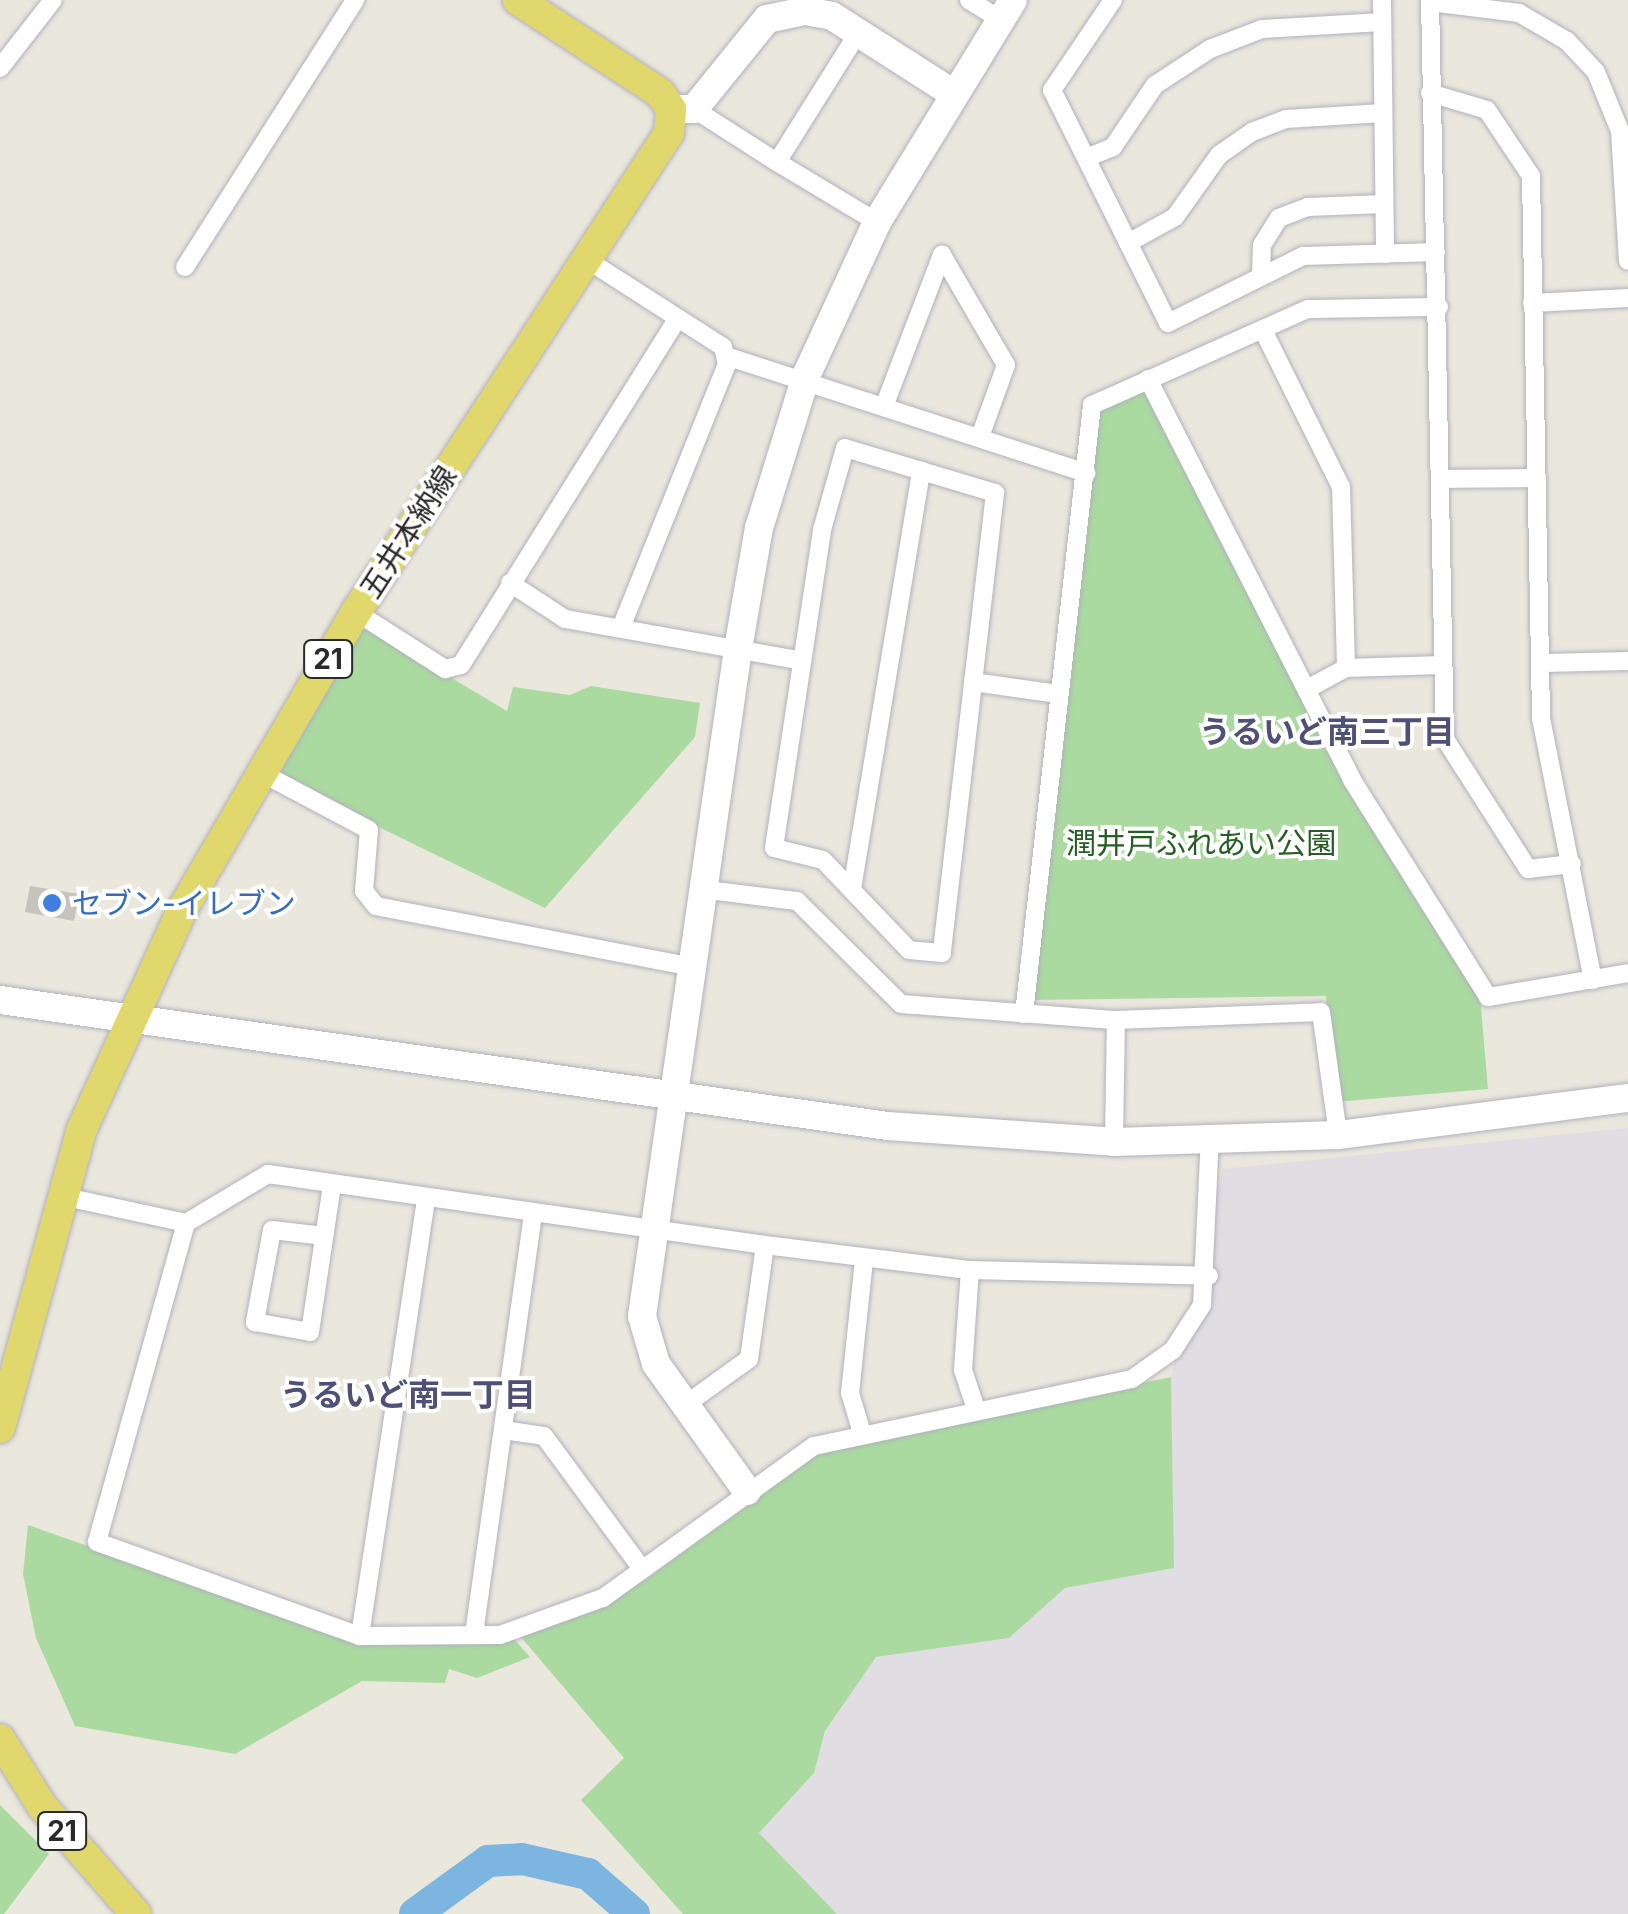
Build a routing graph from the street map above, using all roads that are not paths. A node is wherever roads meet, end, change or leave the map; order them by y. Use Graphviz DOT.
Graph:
graph roads {
  1 [pos="53,0"];
  2 [pos="355,0"];
  3 [pos="518,0"];
  4 [pos="969,0"];
  5 [pos="1113,0"];
  6 [pos="1382,0"];
  7 [pos="1430,1"];
  8 [pos="1006,10"];
  9 [pos="1382,22"];
  10 [pos="858,32"];
  11 [pos="0,68"];
  12 [pos="954,94"];
  13 [pos="1430,94"];
  14 [pos="683,109"];
  15 [pos="1383,113"];
  16 [pos="1086,158"];
  17 [pos="777,162"];
  18 [pos="1384,204"];
  19 [pos="877,222"];
  20 [pos="1128,243"];
  21 [pos="1436,252"];
  22 [pos="1384,254"];
  23 [pos="589,261"];
  24 [pos="1628,261"];
  25 [pos="185,268"];
  26 [pos="1262,273"];
  27 [pos="1628,298"];
  28 [pos="1532,302"];
  29 [pos="1439,307"];
  30 [pos="677,319"];
  31 [pos="1263,330"];
  32 [pos="726,356"];
  33 [pos="806,376"];
  34 [pos="1148,379"];
  35 [pos="885,404"];
  36 [pos="980,437"];
  37 [pos="921,471"];
  38 [pos="1086,473"];
  39 [pos="1535,478"];
  40 [pos="1441,479"];
  41 [pos="510,583"];
  42 [pos="356,612"];
  43 [pos="621,628"];
  44 [pos="738,648"];
  45 [pos="802,661"];
  46 [pos="1628,661"];
  47 [pos="1544,663"];
  48 [pos="1442,664"];
  49 [pos="1346,668"];
  50 [pos="973,682"];
  51 [pos="1307,689"];
  52 [pos="1058,694"];
  53 [pos="260,772"];
  54 [pos="1572,864"];
  55 [pos="700,889"];
  56 [pos="852,889"];
  57 [pos="687,966"];
  58 [pos="1628,973"];
  59 [pos="1594,980"];
  60 [pos="0,1000"];
  61 [pos="1024,1014"];
  62 [pos="126,1020"];
  63 [pos="1116,1020"];
  64 [pos="671,1094"];
  65 [pos="1628,1098"];
  66 [pos="1338,1135"];
  67 [pos="1210,1138"];
  68 [pos="1114,1142"];
  69 [pos="332,1184"];
  70 [pos="61,1196"];
  71 [pos="426,1198"];
  72 [pos="534,1212"];
  73 [pos="186,1222"];
  74 [pos="648,1227"];
  75 [pos="324,1236"];
  76 [pos="765,1245"];
  77 [pos="864,1259"];
  78 [pos="970,1270"];
  79 [pos="1210,1276"];
  80 [pos="685,1405"];
  81 [pos="976,1409"];
  82 [pos="0,1428"];
  83 [pos="503,1430"];
  84 [pos="862,1433"];
  85 [pos="747,1492"];
  86 [pos="642,1568"];
  87 [pos="474,1634"];
  88 [pos="360,1636"];
  89 [pos="0,1739"];
  90 [pos="136,1914"];
  1 -- 11 [label="street"];
  2 -- 25 [label="street"];
  3 -- 14 [label="main road"];
  4 -- 8 [label="street"];
  5 -- 16 [label="street"];
  6 -- 9 [label="street"];
  7 -- 13 [label="street"];
  7 -- 24 [label="street"];
  8 -- 12 [label="street"];
  9 -- 15 [label="street"];
  9 -- 16 [label="street"];
  10 -- 12 [label="street"];
  10 -- 14 [label="street"];
  10 -- 17 [label="street"];
  12 -- 19 [label="street"];
  13 -- 21 [label="street"];
  13 -- 28 [label="street"];
  14 -- 17 [label="street"];
  14 -- 23 [label="main road, 五井本納線 / 21"];
  15 -- 18 [label="street"];
  15 -- 20 [label="street"];
  16 -- 20 [label="street"];
  17 -- 19 [label="street"];
  18 -- 22 [label="street"];
  18 -- 26 [label="street"];
  19 -- 33 [label="street"];
  20 -- 26 [label="street"];
  21 -- 22 [label="street"];
  21 -- 29 [label="street"];
  22 -- 26 [label="street"];
  23 -- 30 [label="street"];
  23 -- 42 [label="main road, 五井本納線 / 21"];
  27 -- 28 [label="street"];
  28 -- 39 [label="street"];
  29 -- 31 [label="street"];
  29 -- 40 [label="street"];
  30 -- 32 [label="street"];
  30 -- 41 [label="street"];
  31 -- 34 [label="street"];
  31 -- 49 [label="street"];
  32 -- 33 [label="street"];
  32 -- 43 [label="street"];
  33 -- 35 [label="street"];
  33 -- 44 [label="street"];
  34 -- 38 [label="street"];
  34 -- 51 [label="street"];
  35 -- 36 [label="street"];
  35 -- 36 [label="street"];
  36 -- 38 [label="street"];
  37 -- 45 [label="street"];
  37 -- 50 [label="street"];
  37 -- 56 [label="street"];
  38 -- 52 [label="street"];
  39 -- 40 [label="street"];
  39 -- 47 [label="street"];
  40 -- 48 [label="street"];
  41 -- 42 [label="street"];
  41 -- 43 [label="street"];
  42 -- 53 [label="main road, 五井本納線 / 21"];
  43 -- 44 [label="street"];
  44 -- 45 [label="street"];
  44 -- 55 [label="street"];
  45 -- 56 [label="street"];
  46 -- 47 [label="street"];
  47 -- 54 [label="street"];
  48 -- 49 [label="street"];
  48 -- 54 [label="street"];
  49 -- 51 [label="street"];
  50 -- 52 [label="street"];
  50 -- 56 [label="street"];
  51 -- 59 [label="street"];
  52 -- 61 [label="street"];
  53 -- 57 [label="street"];
  53 -- 62 [label="main road, 五井本納線 / 21"];
  54 -- 59 [label="street"];
  55 -- 57 [label="street"];
  55 -- 61 [label="street"];
  57 -- 64 [label="street"];
  58 -- 59 [label="street"];
  60 -- 62 [label="street"];
  61 -- 63 [label="street"];
  62 -- 64 [label="street"];
  62 -- 70 [label="main road, 五井本納線 / 21"];
  63 -- 66 [label="street"];
  63 -- 68 [label="street"];
  64 -- 68 [label="street"];
  64 -- 74 [label="street"];
  65 -- 66 [label="street"];
  66 -- 67 [label="street"];
  67 -- 68 [label="street"];
  67 -- 79 [label="street"];
  69 -- 71 [label="street"];
  69 -- 73 [label="street"];
  69 -- 75 [label="street"];
  70 -- 73 [label="street"];
  70 -- 82 [label="main road, 五井本納線 / 21"];
  71 -- 72 [label="street"];
  71 -- 88 [label="street"];
  72 -- 74 [label="street"];
  72 -- 83 [label="street"];
  73 -- 88 [label="street"];
  74 -- 76 [label="street"];
  74 -- 80 [label="street"];
  75 -- 75 [label="street"];
  76 -- 77 [label="street"];
  76 -- 80 [label="street"];
  77 -- 78 [label="street"];
  77 -- 84 [label="street"];
  78 -- 79 [label="street"];
  78 -- 81 [label="street"];
  79 -- 81 [label="street"];
  80 -- 85 [label="street"];
  81 -- 84 [label="street"];
  83 -- 86 [label="street"];
  83 -- 87 [label="street"];
  84 -- 85 [label="street"];
  85 -- 86 [label="street"];
  86 -- 87 [label="street"];
  87 -- 88 [label="street"];
  89 -- 90 [label="main road, 21"];
}
